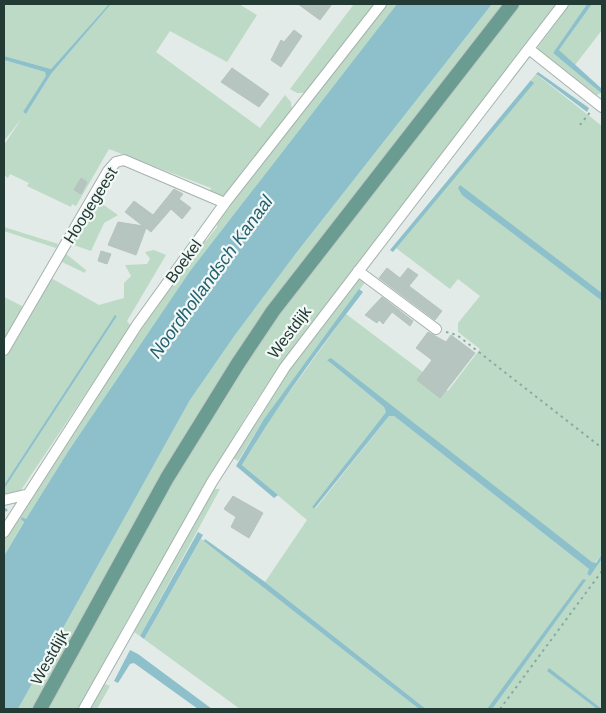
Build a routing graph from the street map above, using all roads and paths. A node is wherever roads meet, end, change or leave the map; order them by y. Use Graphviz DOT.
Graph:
graph roads {
  1 [pos="381,4"];
  2 [pos="512,4"];
  3 [pos="563,4"];
  4 [pos="528,49"];
  5 [pos="600,105"];
  6 [pos="580,125"];
  7 [pos="225,203"];
  8 [pos="358,271"];
  9 [pos="436,329"];
  10 [pos="4,350"];
  11 [pos="602,448"];
  12 [pos="25,495"];
  13 [pos="4,500"];
  14 [pos="4,532"];
  15 [pos="602,571"];
  16 [pos="40,709"];
  17 [pos="84,709"];
  18 [pos="500,709"];
  1 -- 7 [label="street, Boekel"];
  2 -- 16 [label="main road, Westdijk"];
  3 -- 4 [label="street, Westdijk"];
  4 -- 5 [label="street"];
  4 -- 8 [label="street, Westdijk"];
  5 -- 6 [label="path"];
  7 -- 10 [label="street, Hoogegeest"];
  7 -- 12 [label="street, Boekel"];
  8 -- 9 [label="street"];
  8 -- 17 [label="street, Westdijk"];
  9 -- 11 [label="path"];
  12 -- 13 [label="street"];
  12 -- 14 [label="street, Boekel"];
  15 -- 18 [label="path"];
}
